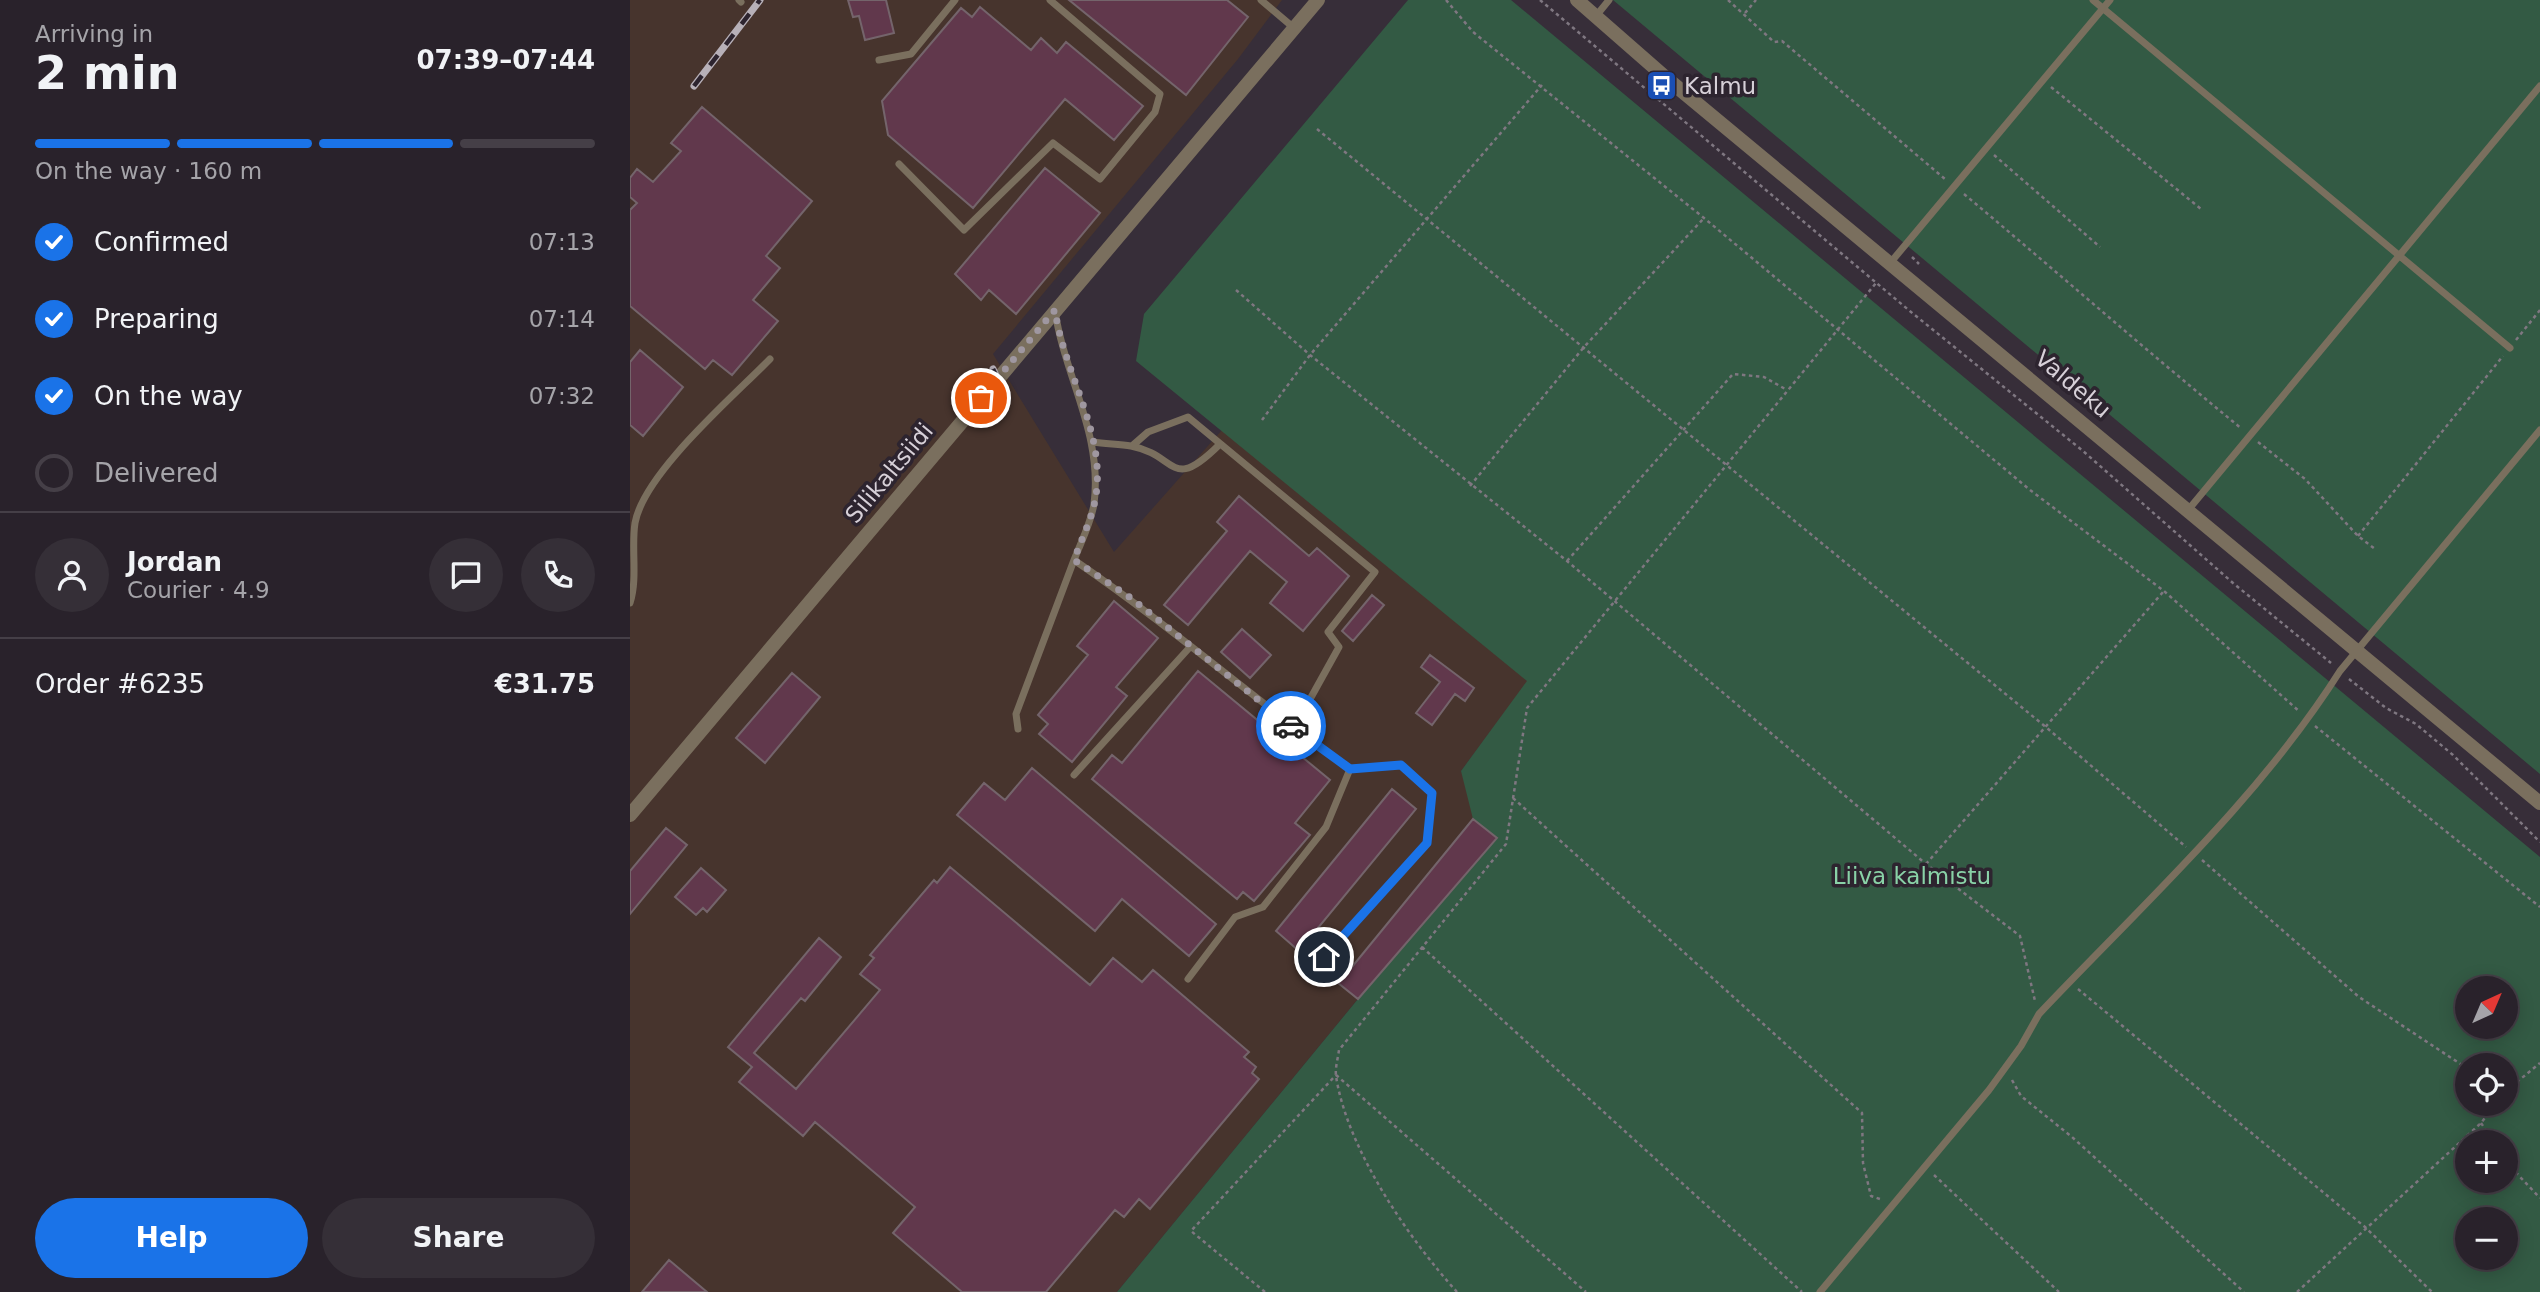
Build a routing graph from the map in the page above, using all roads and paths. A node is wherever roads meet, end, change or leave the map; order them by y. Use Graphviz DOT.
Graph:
graph roads {
  1 [pos="955,0"];
  2 [pos="1049,0"];
  3 [pos="1261,0"];
  4 [pos="1318,0"];
  5 [pos="1446,0"];
  6 [pos="1541,0"];
  7 [pos="1577,0"];
  8 [pos="1609,0"];
  9 [pos="1728,0"];
  10 [pos="1756,0"];
  11 [pos="2093,0"];
  12 [pos="2110,0"];
  13 [pos="2103,8"];
  14 [pos="1745,13"];
  15 [pos="1595,16"];
  16 [pos="1294,29"];
  17 [pos="879,60"];
  18 [pos="2043,80"];
  19 [pos="1542,85"];
  20 [pos="2540,86"];
  21 [pos="1317,129"];
  22 [pos="1986,148"];
  23 [pos="899,164"];
  24 [pos="1954,186"];
  25 [pos="2201,209"];
  26 [pos="1426,218"];
  27 [pos="1704,218"];
  28 [pos="2100,247"];
  29 [pos="2400,257"];
  30 [pos="1891,262"];
  31 [pos="1876,283"];
  32 [pos="1236,289"];
  33 [pos="1055,310"];
  34 [pos="2540,310"];
  35 [pos="1838,329"];
  36 [pos="1584,347"];
  37 [pos="2510,348"];
  38 [pos="1310,355"];
  39 [pos="770,359"];
  40 [pos="1787,390"];
  41 [pos="1262,420"];
  42 [pos="1685,430"];
  43 [pos="2540,430"];
  44 [pos="2252,437"];
  45 [pos="1093,442"];
  46 [pos="1220,444"];
  47 [pos="1132,446"];
  48 [pos="1727,467"];
  49 [pos="1470,486"];
  50 [pos="2189,509"];
  51 [pos="2358,536"];
  52 [pos="2375,549"];
  53 [pos="1074,560"];
  54 [pos="1567,561"];
  55 [pos="2164,591"];
  56 [pos="1615,602"];
  57 [pos="630,603"];
  58 [pos="1190,647"];
  59 [pos="2356,651"];
  60 [pos="2340,671"];
  61 [pos="2306,719"];
  62 [pos="1294,728"];
  63 [pos="2047,728"];
  64 [pos="1018,729"];
  65 [pos="1350,769"];
  66 [pos="1074,775"];
  67 [pos="1513,798"];
  68 [pos="2540,803"];
  69 [pos="630,815"];
  70 [pos="2540,842"];
  71 [pos="2193,852"];
  72 [pos="1926,864"];
  73 [pos="2540,907"];
  74 [pos="1422,947"];
  75 [pos="1324,957"];
  76 [pos="1188,979"];
  77 [pos="2070,982"];
  78 [pos="2039,1014"];
  79 [pos="2455,1060"];
  80 [pos="2540,1063"];
  81 [pos="2005,1068"];
  82 [pos="1336,1075"];
  83 [pos="2518,1081"];
  84 [pos="2486,1116"];
  85 [pos="2480,1124"];
  86 [pos="2485,1130"];
  87 [pos="1925,1166"];
  88 [pos="2518,1175"];
  89 [pos="2540,1198"];
  90 [pos="1893,1204"];
  91 [pos="2365,1227"];
  92 [pos="1265,1292"];
  93 [pos="1457,1292"];
  94 [pos="1586,1292"];
  95 [pos="1802,1292"];
  96 [pos="1820,1292"];
  97 [pos="2059,1292"];
  98 [pos="2244,1292"];
  99 [pos="2297,1292"];
  100 [pos="2432,1292"];
  1 -- 17 [label="lane"];
  2 -- 23 [label="lane"];
  3 -- 16 [label="lane"];
  4 -- 16 [label="street, Silikaltsiidi"];
  5 -- 19 [label="path"];
  6 -- 31 [label="path"];
  7 -- 15 [label="street, Valdeku"];
  8 -- 15 [label="lane"];
  9 -- 14 [label="path"];
  10 -- 14 [label="path"];
  11 -- 13 [label="lane"];
  12 -- 13 [label="lane"];
  13 -- 18 [label="lane"];
  13 -- 29 [label="lane"];
  14 -- 24 [label="path"];
  15 -- 30 [label="street, Valdeku"];
  16 -- 33 [label="street, Silikaltsiidi"];
  18 -- 22 [label="lane"];
  18 -- 25 [label="path"];
  19 -- 26 [label="path"];
  19 -- 27 [label="path"];
  20 -- 29 [label="lane"];
  21 -- 26 [label="path"];
  22 -- 24 [label="lane"];
  22 -- 28 [label="path"];
  24 -- 30 [label="lane"];
  24 -- 44 [label="path"];
  26 -- 36 [label="path"];
  26 -- 38 [label="path"];
  27 -- 35 [label="path"];
  27 -- 36 [label="path"];
  29 -- 37 [label="lane"];
  29 -- 44 [label="lane"];
  30 -- 50 [label="street, Valdeku"];
  31 -- 35 [label="path"];
  31 -- 60 [label="path"];
  32 -- 38 [label="path"];
  33 -- 45 [label="lane"];
  33 -- 69 [label="street, Silikaltsiidi"];
  34 -- 37 [label="path"];
  35 -- 40 [label="path"];
  35 -- 55 [label="path"];
  36 -- 42 [label="path"];
  36 -- 49 [label="path"];
  37 -- 51 [label="path"];
  38 -- 41 [label="path"];
  38 -- 49 [label="path"];
  39 -- 57 [label="lane"];
  40 -- 42 [label="path"];
  40 -- 48 [label="path"];
  42 -- 48 [label="path"];
  42 -- 54 [label="path"];
  43 -- 59 [label="lane"];
  44 -- 50 [label="lane"];
  44 -- 51 [label="path"];
  45 -- 47 [label="lane"];
  45 -- 53 [label="lane"];
  46 -- 47 [label="lane"];
  46 -- 47 [label="lane"];
  46 -- 62 [label="lane"];
  48 -- 56 [label="path"];
  48 -- 63 [label="path"];
  49 -- 54 [label="path"];
  50 -- 59 [label="street, Valdeku"];
  51 -- 52 [label="path"];
  53 -- 58 [label="lane"];
  53 -- 64 [label="lane"];
  54 -- 56 [label="path"];
  55 -- 61 [label="path"];
  55 -- 63 [label="path"];
  56 -- 67 [label="path"];
  56 -- 72 [label="path"];
  58 -- 62 [label="lane"];
  58 -- 66 [label="lane"];
  59 -- 60 [label="lane"];
  59 -- 68 [label="street, Valdeku"];
  60 -- 61 [label="lane"];
  60 -- 70 [label="path"];
  61 -- 71 [label="lane"];
  61 -- 73 [label="path"];
  62 -- 65 [label="lane"];
  63 -- 71 [label="path"];
  63 -- 72 [label="path"];
  65 -- 75 [label="lane"];
  65 -- 76 [label="lane"];
  67 -- 74 [label="path"];
  67 -- 90 [label="path"];
  71 -- 77 [label="lane"];
  71 -- 79 [label="path"];
  72 -- 78 [label="path"];
  74 -- 82 [label="path"];
  74 -- 95 [label="path"];
  77 -- 78 [label="lane"];
  77 -- 91 [label="path"];
  78 -- 81 [label="lane"];
  80 -- 83 [label="path"];
  81 -- 87 [label="lane"];
  81 -- 98 [label="path"];
  82 -- 92 [label="path"];
  82 -- 93 [label="path"];
  82 -- 94 [label="path"];
  84 -- 85 [label="path"];
  85 -- 86 [label="path"];
  85 -- 91 [label="path"];
  87 -- 90 [label="lane"];
  87 -- 97 [label="path"];
  88 -- 89 [label="path"];
  90 -- 96 [label="lane"];
  91 -- 99 [label="path"];
  91 -- 100 [label="path"];
}
